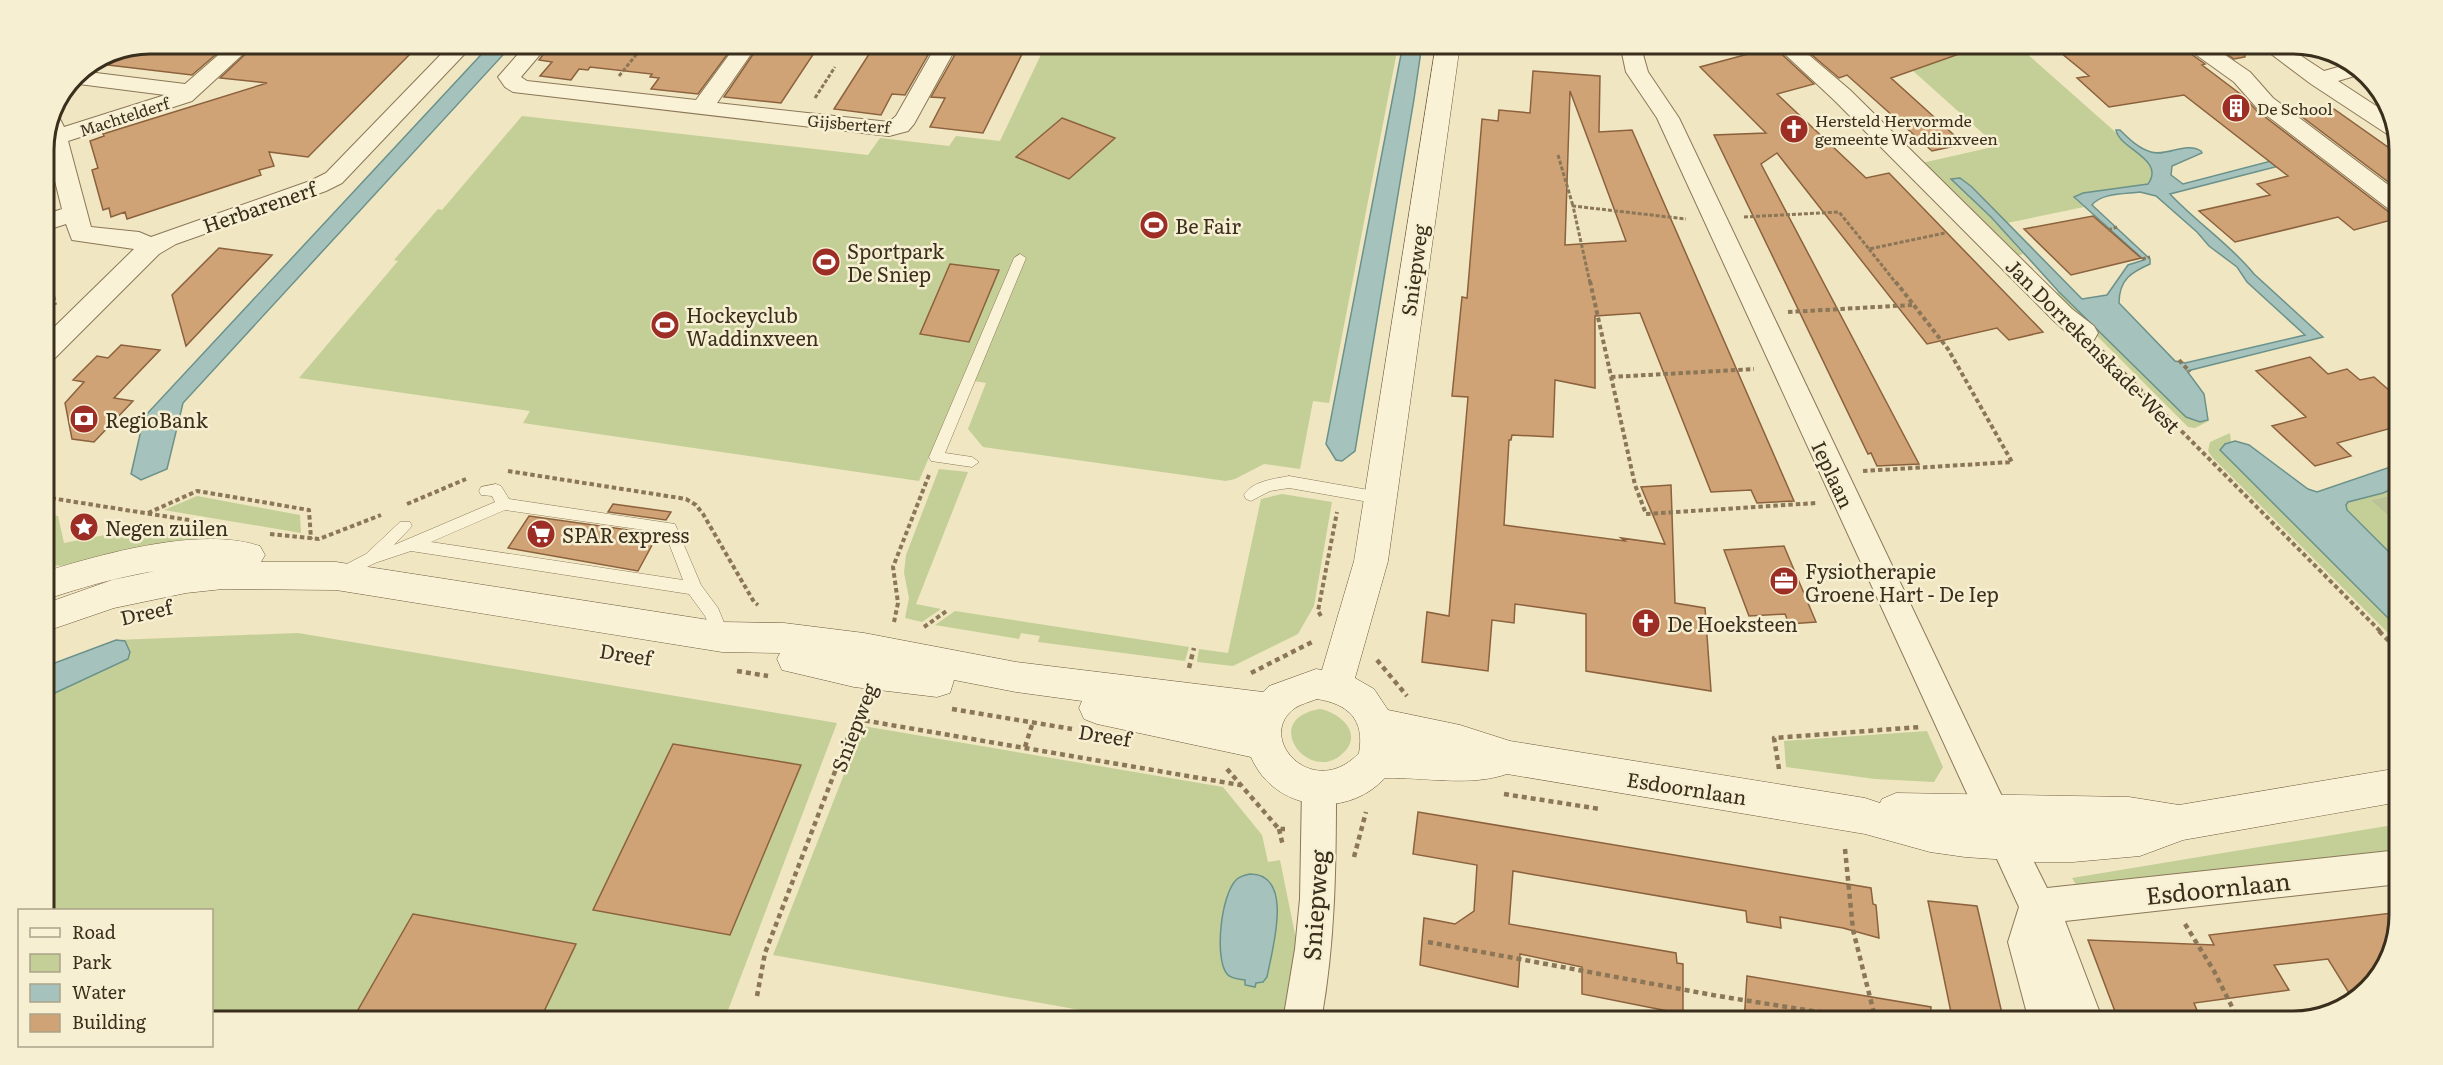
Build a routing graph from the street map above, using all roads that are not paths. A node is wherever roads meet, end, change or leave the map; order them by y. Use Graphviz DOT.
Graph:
graph roads {
  1 [pos="232,54"];
  2 [pos="453,54"];
  3 [pos="529,54"];
  4 [pos="741,54"];
  5 [pos="941,54"];
  6 [pos="1437,54"];
  7 [pos="1633,54"];
  8 [pos="1796,54"];
  9 [pos="2218,54"];
  10 [pos="2284,54"];
  11 [pos="2345,70"];
  12 [pos="2311,72"];
  13 [pos="2260,73"];
  14 [pos="86,79"];
  15 [pos="189,91"];
  16 [pos="703,107"];
  17 [pos="2385,122"];
  18 [pos="56,130"];
  19 [pos="55,136"];
  20 [pos="2389,197"];
  21 [pos="74,213"];
  22 [pos="54,220"];
  23 [pos="150,249"];
  24 [pos="1020,258"];
  25 [pos="2085,333"];
  26 [pos="54,343"];
  27 [pos="972,462"];
  28 [pos="486,491"];
  29 [pos="1251,495"];
  30 [pos="1380,498"];
  31 [pos="504,504"];
  32 [pos="405,526"];
  33 [pos="411,545"];
  34 [pos="370,559"];
  35 [pos="336,576"];
  36 [pos="54,583"];
  37 [pos="694,588"];
  38 [pos="54,614"];
  39 [pos="725,653"];
  40 [pos="1335,687"];
  41 [pos="1378,724"];
  42 [pos="1266,726"];
  43 [pos="1510,758"];
  44 [pos="1375,761"];
  45 [pos="2389,787"];
  46 [pos="1319,789"];
  47 [pos="1998,827"];
  48 [pos="2389,868"];
  49 [pos="2037,907"];
  50 [pos="1304,1011"];
  51 [pos="2045,1011"];
  52 [pos="2080,1011"];
  1 -- 15 [label="street, Machtelderf"];
  2 -- 23 [label="street, Herbarenerf"];
  3 -- 16 [label="street, Gijsberterf"];
  4 -- 16 [label="street"];
  5 -- 16 [label="street, Gijsberterf"];
  6 -- 30 [label="main road, Sniepweg"];
  7 -- 47 [label="street, Ieplaan"];
  8 -- 25 [label="street, Jan Dorrekenskade-West"];
  9 -- 13 [label="street"];
  10 -- 12 [label="street"];
  11 -- 12 [label="street"];
  12 -- 13 [label="street"];
  12 -- 17 [label="street"];
  13 -- 20 [label="street"];
  14 -- 15 [label="street, Machtelderf"];
  15 -- 18 [label="street, Machtelderf"];
  19 -- 21 [label="street, Machtelderf"];
  21 -- 22 [label="street"];
  21 -- 23 [label="street, Machtelderf"];
  23 -- 26 [label="street, Herbarenerf"];
  24 -- 27 [label="lane"];
  28 -- 31 [label="lane"];
  29 -- 30 [label="lane"];
  30 -- 40 [label="main road, Sniepweg"];
  31 -- 33 [label="lane"];
  31 -- 37 [label="lane"];
  32 -- 34 [label="lane"];
  33 -- 34 [label="lane"];
  33 -- 37 [label="lane"];
  34 -- 35 [label="lane"];
  35 -- 36 [label="main road, Dreef"];
  35 -- 38 [label="main road, Dreef"];
  35 -- 39 [label="main road, Dreef"];
  37 -- 39 [label="lane"];
  39 -- 42 [label="main road, Dreef"];
  40 -- 41 [label="main road"];
  40 -- 42 [label="main road"];
  41 -- 43 [label="main road, Esdoornlaan"];
  41 -- 44 [label="main road"];
  42 -- 46 [label="main road"];
  43 -- 44 [label="main road, Esdoornlaan"];
  43 -- 47 [label="main road, Esdoornlaan"];
  44 -- 46 [label="main road"];
  45 -- 47 [label="main road, Esdoornlaan"];
  46 -- 50 [label="street, Sniepweg"];
  47 -- 49 [label="street, Ieplaan"];
  48 -- 49 [label="street, Esdoornlaan"];
  49 -- 51 [label="street"];
  49 -- 52 [label="street, Ieplaan"];
}
